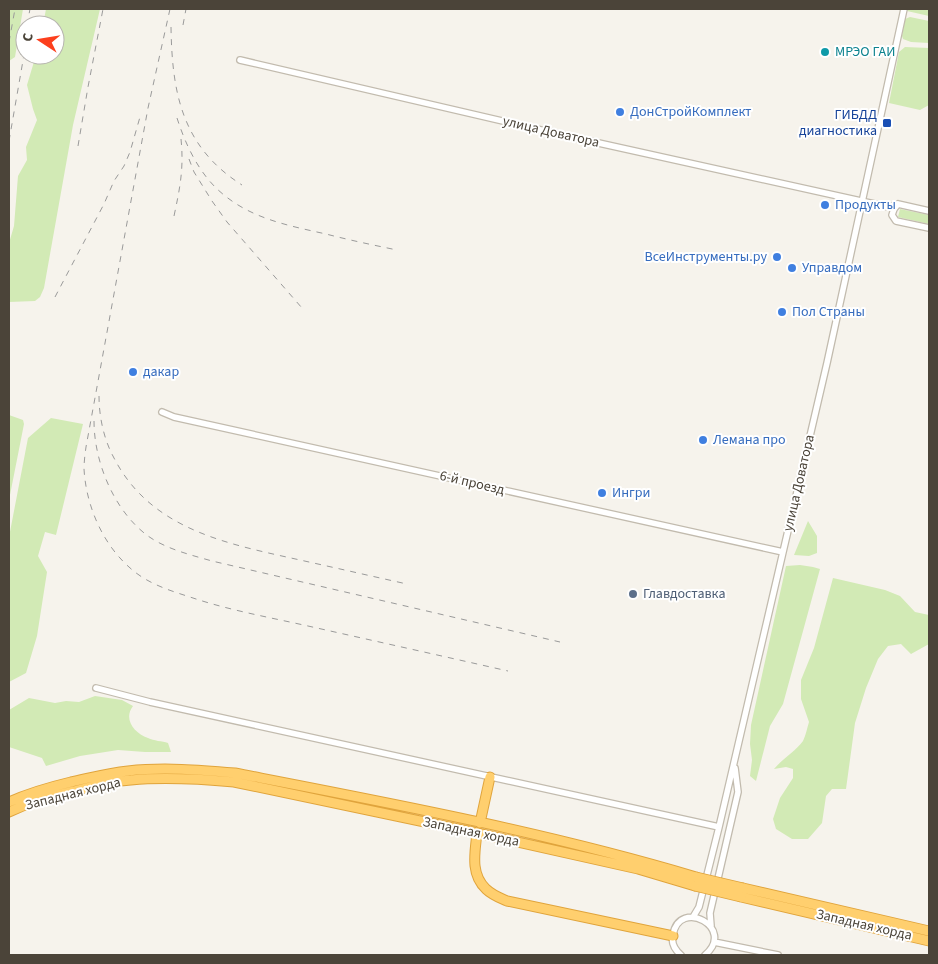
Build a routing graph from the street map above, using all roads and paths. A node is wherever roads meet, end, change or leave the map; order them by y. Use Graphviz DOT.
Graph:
graph roads {
  1 [pos="904,9"];
  2 [pos="240,60"];
  3 [pos="862,201"];
  4 [pos="898,204"];
  5 [pos="888,207"];
  6 [pos="929,211"];
  7 [pos="894,218"];
  8 [pos="929,228"];
  9 [pos="162,412"];
  10 [pos="783,552"];
  11 [pos="96,688"];
  12 [pos="734,764"];
  13 [pos="490,777"];
  14 [pos="9,802"];
  15 [pos="9,812"];
  16 [pos="480,823"];
  17 [pos="719,827"];
  18 [pos="477,833"];
  19 [pos="696,882"];
  20 [pos="742,892"];
  21 [pos="693,917"];
  22 [pos="711,926"];
  23 [pos="929,931"];
  24 [pos="673,936"];
  25 [pos="929,940"];
  26 [pos="714,942"];
  27 [pos="681,955"];
  28 [pos="705,955"];
  29 [pos="778,955"];
  1 -- 3 [label="street, улица Доватора"];
  2 -- 3 [label="street, улица Доватора"];
  3 -- 5 [label="street"];
  3 -- 10 [label="street, улица Доватора"];
  4 -- 5 [label="street"];
  4 -- 6 [label="street"];
  4 -- 7 [label="street"];
  5 -- 7 [label="street"];
  7 -- 8 [label="street"];
  9 -- 10 [label="street, 6-й проезд"];
  10 -- 12 [label="street, улица Доватора"];
  11 -- 13 [label="street"];
  12 -- 17 [label="street, улица Доватора"];
  12 -- 22 [label="street, улица Доватора"];
  13 -- 16 [label="highway"];
  13 -- 17 [label="street"];
  14 -- 16 [label="highway, Западная хорда"];
  15 -- 18 [label="highway, Западная хорда"];
  16 -- 19 [label="highway, Западная хорда"];
  17 -- 21 [label="street, улица Доватора"];
  18 -- 19 [label="highway, Западная хорда"];
  18 -- 24 [label="highway"];
  19 -- 20 [label="highway, Западная хорда, bridge"];
  20 -- 23 [label="highway, Западная хорда"];
  20 -- 25 [label="highway, Западная хорда"];
  21 -- 22 [label="street"];
  21 -- 24 [label="street"];
  22 -- 26 [label="street, улица Доватора"];
  24 -- 27 [label="street"];
  26 -- 28 [label="street"];
  26 -- 29 [label="street"];
}
